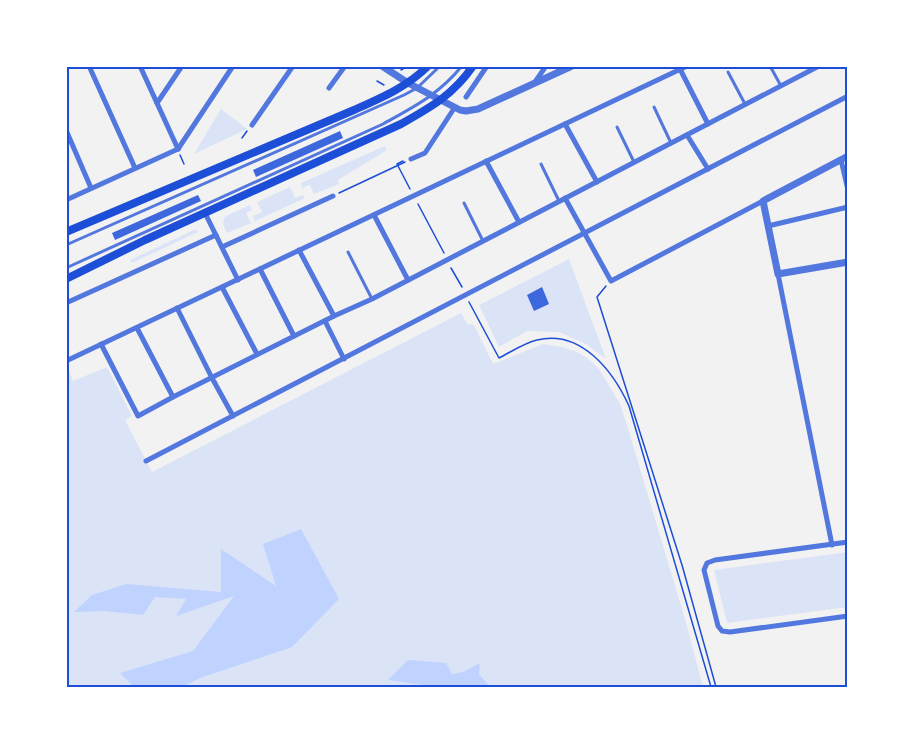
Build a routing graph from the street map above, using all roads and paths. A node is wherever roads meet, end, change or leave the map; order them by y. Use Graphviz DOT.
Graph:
graph roads {
  1 [pos="89,66"];
  2 [pos="140,66"];
  3 [pos="182,66"];
  4 [pos="233,66"];
  5 [pos="293,66"];
  6 [pos="345,66"];
  7 [pos="382,66"];
  8 [pos="398,66"];
  9 [pos="428,66"];
  10 [pos="440,66"];
  11 [pos="462,66"];
  12 [pos="473,66"];
  13 [pos="487,66"];
  14 [pos="546,66"];
  15 [pos="572,66"];
  16 [pos="687,66"];
  17 [pos="770,66"];
  18 [pos="819,66"];
  19 [pos="680,69"];
  20 [pos="728,72"];
  21 [pos="393,73"];
  22 [pos="408,83"];
  23 [pos="534,84"];
  24 [pos="781,86"];
  25 [pos="329,88"];
  26 [pos="417,88"];
  27 [pos="432,96"];
  28 [pos="848,96"];
  29 [pos="466,97"];
  30 [pos="441,100"];
  31 [pos="157,103"];
  32 [pos="745,104"];
  33 [pos="455,107"];
  34 [pos="654,107"];
  35 [pos="565,124"];
  36 [pos="708,124"];
  37 [pos="252,125"];
  38 [pos="617,127"];
  39 [pos="66,130"];
  40 [pos="687,135"];
  41 [pos="671,143"];
  42 [pos="178,149"];
  43 [pos="845,158"];
  44 [pos="411,159"];
  45 [pos="486,161"];
  46 [pos="634,162"];
  47 [pos="541,164"];
  48 [pos="135,168"];
  49 [pos="708,169"];
  50 [pos="597,182"];
  51 [pos="91,188"];
  52 [pos="848,190"];
  53 [pos="333,196"];
  54 [pos="566,198"];
  55 [pos="66,200"];
  56 [pos="559,201"];
  57 [pos="763,201"];
  58 [pos="464,203"];
  59 [pos="848,207"];
  60 [pos="205,213"];
  61 [pos="374,215"];
  62 [pos="519,222"];
  63 [pos="768,226"];
  64 [pos="66,232"];
  65 [pos="585,233"];
  66 [pos="216,234"];
  67 [pos="483,241"];
  68 [pos="66,245"];
  69 [pos="222,247"];
  70 [pos="299,250"];
  71 [pos="348,252"];
  72 [pos="848,261"];
  73 [pos="66,268"];
  74 [pos="260,269"];
  75 [pos="778,274"];
  76 [pos="66,279"];
  77 [pos="238,280"];
  78 [pos="408,280"];
  79 [pos="611,281"];
  80 [pos="222,287"];
  81 [pos="372,299"];
  82 [pos="66,303"];
  83 [pos="177,308"];
  84 [pos="334,316"];
  85 [pos="325,321"];
  86 [pos="137,328"];
  87 [pos="294,336"];
  88 [pos="101,344"];
  89 [pos="257,354"];
  90 [pos="499,358"];
  91 [pos="344,359"];
  92 [pos="66,361"];
  93 [pos="212,378"];
  94 [pos="173,397"];
  95 [pos="233,416"];
  96 [pos="146,461"];
  97 [pos="848,542"];
  98 [pos="832,545"];
  99 [pos="848,616"];
  100 [pos="711,687"];
  101 [pos="716,687"];
  1 -- 48 [label="street"];
  2 -- 31 [label="street"];
  3 -- 31 [label="street"];
  4 -- 42 [label="street"];
  5 -- 37 [label="street"];
  6 -- 25 [label="street"];
  7 -- 21 [label="street"];
  8 -- 21 [label="street"];
  9 -- 22 [label="main road"];
  10 -- 26 [label="lane"];
  11 -- 27 [label="lane"];
  12 -- 30 [label="main road"];
  13 -- 29 [label="street"];
  14 -- 23 [label="street"];
  15 -- 23 [label="street"];
  16 -- 19 [label="street"];
  17 -- 24 [label="lane"];
  18 -- 24 [label="street"];
  19 -- 35 [label="street"];
  19 -- 36 [label="street"];
  20 -- 32 [label="lane"];
  21 -- 22 [label="street"];
  22 -- 26 [label="street"];
  22 -- 64 [label="main road"];
  23 -- 33 [label="street"];
  24 -- 32 [label="street"];
  26 -- 27 [label="street"];
  26 -- 68 [label="lane"];
  27 -- 30 [label="street"];
  27 -- 73 [label="lane"];
  28 -- 49 [label="street"];
  30 -- 33 [label="street"];
  30 -- 60 [label="main road"];
  31 -- 42 [label="street"];
  32 -- 36 [label="street"];
  33 -- 44 [label="street"];
  34 -- 41 [label="lane"];
  35 -- 45 [label="street"];
  35 -- 50 [label="street"];
  36 -- 40 [label="street"];
  38 -- 46 [label="lane"];
  39 -- 51 [label="street"];
  40 -- 41 [label="street"];
  40 -- 49 [label="street"];
  41 -- 46 [label="street"];
  42 -- 48 [label="street"];
  43 -- 52 [label="street"];
  43 -- 57 [label="street"];
  44 -- 53 [label="path"];
  45 -- 61 [label="street"];
  45 -- 62 [label="street"];
  46 -- 50 [label="street"];
  47 -- 56 [label="lane"];
  48 -- 51 [label="street"];
  49 -- 65 [label="street"];
  50 -- 54 [label="street"];
  51 -- 55 [label="street"];
  53 -- 69 [label="street"];
  54 -- 56 [label="street"];
  54 -- 65 [label="street"];
  56 -- 62 [label="street"];
  57 -- 63 [label="street"];
  57 -- 79 [label="street"];
  58 -- 67 [label="lane"];
  59 -- 63 [label="street"];
  60 -- 66 [label="street"];
  60 -- 76 [label="main road"];
  61 -- 70 [label="street"];
  61 -- 78 [label="street"];
  62 -- 67 [label="street"];
  63 -- 75 [label="street"];
  65 -- 79 [label="street"];
  65 -- 91 [label="street"];
  66 -- 69 [label="street"];
  66 -- 82 [label="street"];
  67 -- 78 [label="street"];
  69 -- 77 [label="street"];
  70 -- 74 [label="street"];
  70 -- 84 [label="street"];
  71 -- 81 [label="lane"];
  72 -- 75 [label="street"];
  74 -- 77 [label="street"];
  74 -- 87 [label="street"];
  75 -- 98 [label="street"];
  77 -- 80 [label="street"];
  78 -- 81 [label="street"];
  79 -- 101 [label="path"];
  80 -- 83 [label="street"];
  80 -- 89 [label="street"];
  81 -- 84 [label="street"];
  83 -- 86 [label="street"];
  83 -- 93 [label="street"];
  84 -- 85 [label="street"];
  85 -- 87 [label="street"];
  85 -- 91 [label="street"];
  86 -- 88 [label="street"];
  86 -- 94 [label="street"];
  87 -- 89 [label="street"];
  88 -- 92 [label="street"];
  88 -- 94 [label="street"];
  89 -- 93 [label="street"];
  90 -- 100 [label="path"];
  91 -- 95 [label="street"];
  93 -- 94 [label="street"];
  93 -- 95 [label="street"];
  95 -- 96 [label="street"];
  97 -- 98 [label="street"];
  98 -- 99 [label="street"];
}
